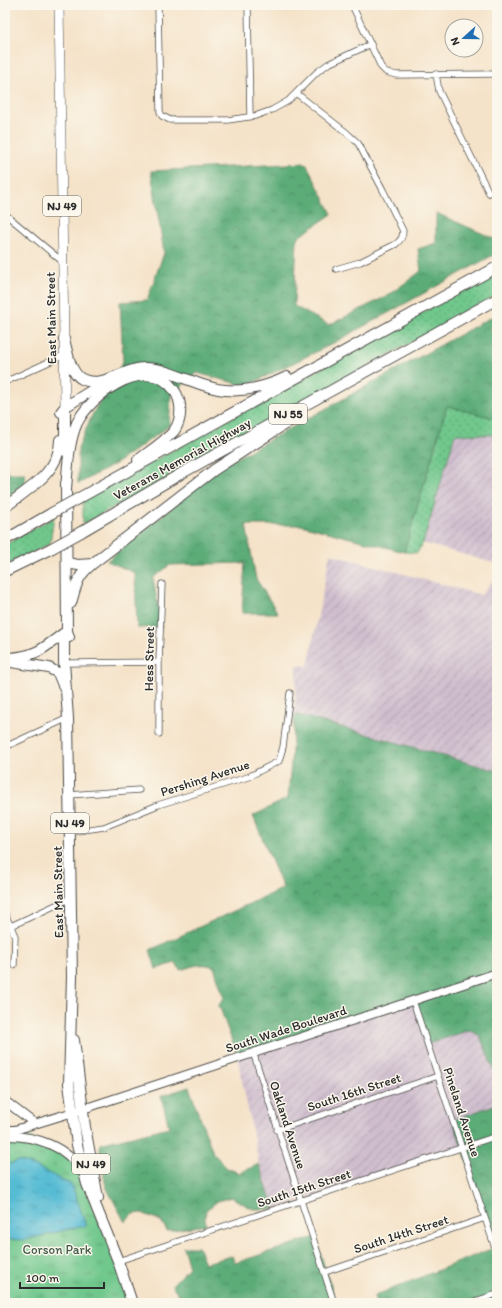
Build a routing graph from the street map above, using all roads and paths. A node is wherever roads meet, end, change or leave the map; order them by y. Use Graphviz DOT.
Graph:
graph roads {
  1 [pos="60,5"];
  2 [pos="158,5"];
  3 [pos="248,5"];
  4 [pos="352,5"];
  5 [pos="371,44"];
  6 [pos="436,74"];
  7 [pos="497,74"];
  8 [pos="296,93"];
  9 [pos="250,117"];
  10 [pos="489,193"];
  11 [pos="5,214"];
  12 [pos="63,262"];
  13 [pos="497,267"];
  14 [pos="336,269"];
  15 [pos="497,299"];
  16 [pos="388,328"];
  17 [pos="64,339"];
  18 [pos="398,354"];
  19 [pos="64,355"];
  20 [pos="112,378"];
  21 [pos="5,382"];
  22 [pos="65,407"];
  23 [pos="105,484"];
  24 [pos="66,489"];
  25 [pos="5,507"];
  26 [pos="5,540"];
  27 [pos="66,563"];
  28 [pos="92,564"];
  29 [pos="5,571"];
  30 [pos="162,584"];
  31 [pos="67,615"];
  32 [pos="67,631"];
  33 [pos="5,658"];
  34 [pos="5,661"];
  35 [pos="159,662"];
  36 [pos="70,663"];
  37 [pos="67,693"];
  38 [pos="290,693"];
  39 [pos="68,718"];
  40 [pos="159,734"];
  41 [pos="5,747"];
  42 [pos="139,790"];
  43 [pos="70,795"];
  44 [pos="70,832"];
  45 [pos="71,898"];
  46 [pos="5,914"];
  47 [pos="11,926"];
  48 [pos="14,965"];
  49 [pos="497,973"];
  50 [pos="413,1001"];
  51 [pos="71,1019"];
  52 [pos="253,1052"];
  53 [pos="438,1076"];
  54 [pos="5,1101"];
  55 [pos="83,1109"];
  56 [pos="72,1112"];
  57 [pos="34,1123"];
  58 [pos="277,1130"];
  59 [pos="6,1134"];
  60 [pos="497,1136"];
  61 [pos="462,1148"];
  62 [pos="87,1184"];
  63 [pos="301,1201"];
  64 [pos="485,1218"];
  65 [pos="102,1219"];
  66 [pos="497,1254"];
  67 [pos="118,1261"];
  68 [pos="325,1272"];
  69 [pos="497,1294"];
  70 [pos="132,1303"];
  71 [pos="334,1303"];
  72 [pos="469,1303"];
  1 -- 12 [label="main road, East Main Street / NJ 49"];
  2 -- 9 [label="street"];
  3 -- 9 [label="street"];
  4 -- 5 [label="street"];
  5 -- 6 [label="street"];
  5 -- 8 [label="street"];
  6 -- 7 [label="street"];
  6 -- 10 [label="street"];
  8 -- 9 [label="street"];
  8 -- 14 [label="street"];
  11 -- 12 [label="street"];
  12 -- 17 [label="main road, East Main Street / NJ 49"];
  13 -- 16 [label="highway, Veterans Memorial Highway / NJ 55"];
  15 -- 18 [label="highway, Veterans Memorial Highway / NJ 55"];
  16 -- 20 [label="highway"];
  16 -- 23 [label="highway, Veterans Memorial Highway / NJ 55"];
  17 -- 19 [label="main road, East Main Street / NJ 49"];
  17 -- 20 [label="highway"];
  18 -- 28 [label="highway"];
  18 -- 29 [label="highway, Veterans Memorial Highway / NJ 55, bridge"];
  19 -- 21 [label="street"];
  19 -- 22 [label="main road, East Main Street / NJ 49"];
  20 -- 22 [label="highway"];
  22 -- 24 [label="highway, East Main Street / NJ 49"];
  22 -- 25 [label="highway"];
  23 -- 24 [label="highway"];
  23 -- 26 [label="highway, Veterans Memorial Highway / NJ 55, bridge"];
  24 -- 27 [label="highway, East Main Street / NJ 49"];
  27 -- 28 [label="highway"];
  27 -- 31 [label="highway, East Main Street / NJ 49"];
  28 -- 31 [label="highway"];
  30 -- 35 [label="street, Hess Street"];
  31 -- 32 [label="highway, East Main Street / NJ 49"];
  32 -- 33 [label="highway"];
  32 -- 36 [label="highway, East Main Street / NJ 49"];
  32 -- 37 [label="highway, East Main Street / NJ 49"];
  34 -- 37 [label="highway"];
  35 -- 36 [label="street"];
  35 -- 40 [label="street, Hess Street"];
  36 -- 37 [label="highway, East Main Street / NJ 49"];
  37 -- 39 [label="highway, East Main Street / NJ 49"];
  38 -- 44 [label="street, Pershing Avenue"];
  39 -- 41 [label="street"];
  39 -- 43 [label="highway, East Main Street / NJ 49"];
  42 -- 43 [label="street"];
  43 -- 44 [label="highway, East Main Street / NJ 49"];
  44 -- 45 [label="highway, East Main Street / NJ 49"];
  45 -- 47 [label="street"];
  45 -- 51 [label="highway, East Main Street / NJ 49"];
  46 -- 47 [label="street"];
  47 -- 48 [label="street"];
  49 -- 50 [label="main road, South Wade Boulevard"];
  50 -- 52 [label="main road, South Wade Boulevard"];
  50 -- 53 [label="street, Pineland Avenue"];
  51 -- 55 [label="highway, East Main Street / NJ 49"];
  51 -- 56 [label="highway, East Main Street / NJ 49"];
  52 -- 55 [label="main road, South Wade Boulevard"];
  52 -- 58 [label="street, Oakland Avenue"];
  53 -- 58 [label="street, South 16th Street"];
  53 -- 61 [label="street, Pineland Avenue"];
  54 -- 57 [label="main road"];
  55 -- 56 [label="main road, South Wade Boulevard"];
  55 -- 65 [label="highway, East Main Street / NJ 49"];
  56 -- 57 [label="main road, South Wade Boulevard"];
  56 -- 62 [label="highway, East Main Street / NJ 49"];
  57 -- 59 [label="main road, South Wade Boulevard"];
  58 -- 63 [label="street, Oakland Avenue"];
  59 -- 62 [label="main road"];
  60 -- 61 [label="street, South 15th Street"];
  61 -- 63 [label="street, South 15th Street"];
  61 -- 64 [label="street, Pineland Avenue"];
  62 -- 65 [label="highway, East Main Street / NJ 49"];
  63 -- 67 [label="street, South 15th Street"];
  63 -- 68 [label="street, Oakland Avenue"];
  64 -- 66 [label="street, Pineland Avenue"];
  64 -- 68 [label="street, South 14th Street"];
  65 -- 67 [label="highway, East Main Street / NJ 49"];
  67 -- 70 [label="highway, East Main Street / NJ 49"];
  68 -- 71 [label="street, Oakland Avenue"];
  69 -- 72 [label="street"];
}
